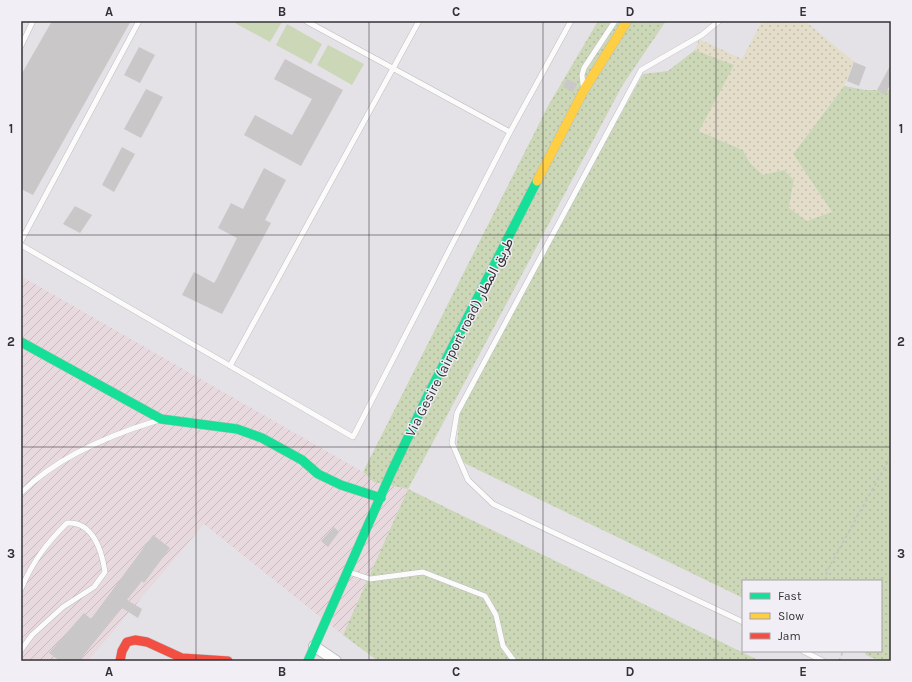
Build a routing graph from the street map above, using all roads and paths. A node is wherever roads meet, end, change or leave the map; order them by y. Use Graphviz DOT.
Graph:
graph roads {
  1 [pos="33,21"];
  2 [pos="139,21"];
  3 [pos="306,21"];
  4 [pos="419,21"];
  5 [pos="571,21"];
  6 [pos="615,21"];
  7 [pos="627,21"];
  8 [pos="719,21"];
  9 [pos="21,46"];
  10 [pos="393,68"];
  11 [pos="584,90"];
  12 [pos="510,132"];
  13 [pos="21,241"];
  14 [pos="21,246"];
  15 [pos="21,342"];
  16 [pos="230,366"];
  17 [pos="161,419"];
  18 [pos="891,456"];
  19 [pos="21,493"];
  20 [pos="381,498"];
  21 [pos="348,572"];
  22 [pos="825,580"];
  23 [pos="21,590"];
  24 [pos="742,622"];
  25 [pos="314,646"];
  26 [pos="21,650"];
  27 [pos="805,652"];
  28 [pos="120,661"];
  29 [pos="228,661"];
  30 [pos="308,661"];
  31 [pos="336,661"];
  32 [pos="514,661"];
  33 [pos="823,661"];
  1 -- 9 [label="lane"];
  2 -- 13 [label="lane"];
  3 -- 10 [label="lane"];
  4 -- 10 [label="lane"];
  5 -- 12 [label="lane"];
  6 -- 11 [label="lane"];
  7 -- 11 [label="main road, Via Gesire (airport road) طريق المطار"];
  8 -- 24 [label="lane"];
  10 -- 12 [label="lane"];
  10 -- 16 [label="lane"];
  11 -- 20 [label="main road, Via Gesire (airport road) طريق المطار"];
  12 -- 16 [label="lane"];
  14 -- 16 [label="lane"];
  15 -- 17 [label="main road"];
  17 -- 19 [label="lane"];
  17 -- 20 [label="main road"];
  18 -- 22 [label="path"];
  20 -- 21 [label="main road, Via Gesire (airport road) طريق المطار"];
  21 -- 25 [label="main road, Via Gesire (airport road) طريق المطار"];
  21 -- 32 [label="lane"];
  23 -- 26 [label="lane"];
  25 -- 30 [label="main road, Via Gesire (airport road) طريق المطار"];
  25 -- 31 [label="street"];
  27 -- 33 [label="lane"];
  28 -- 29 [label="main road"];
}
